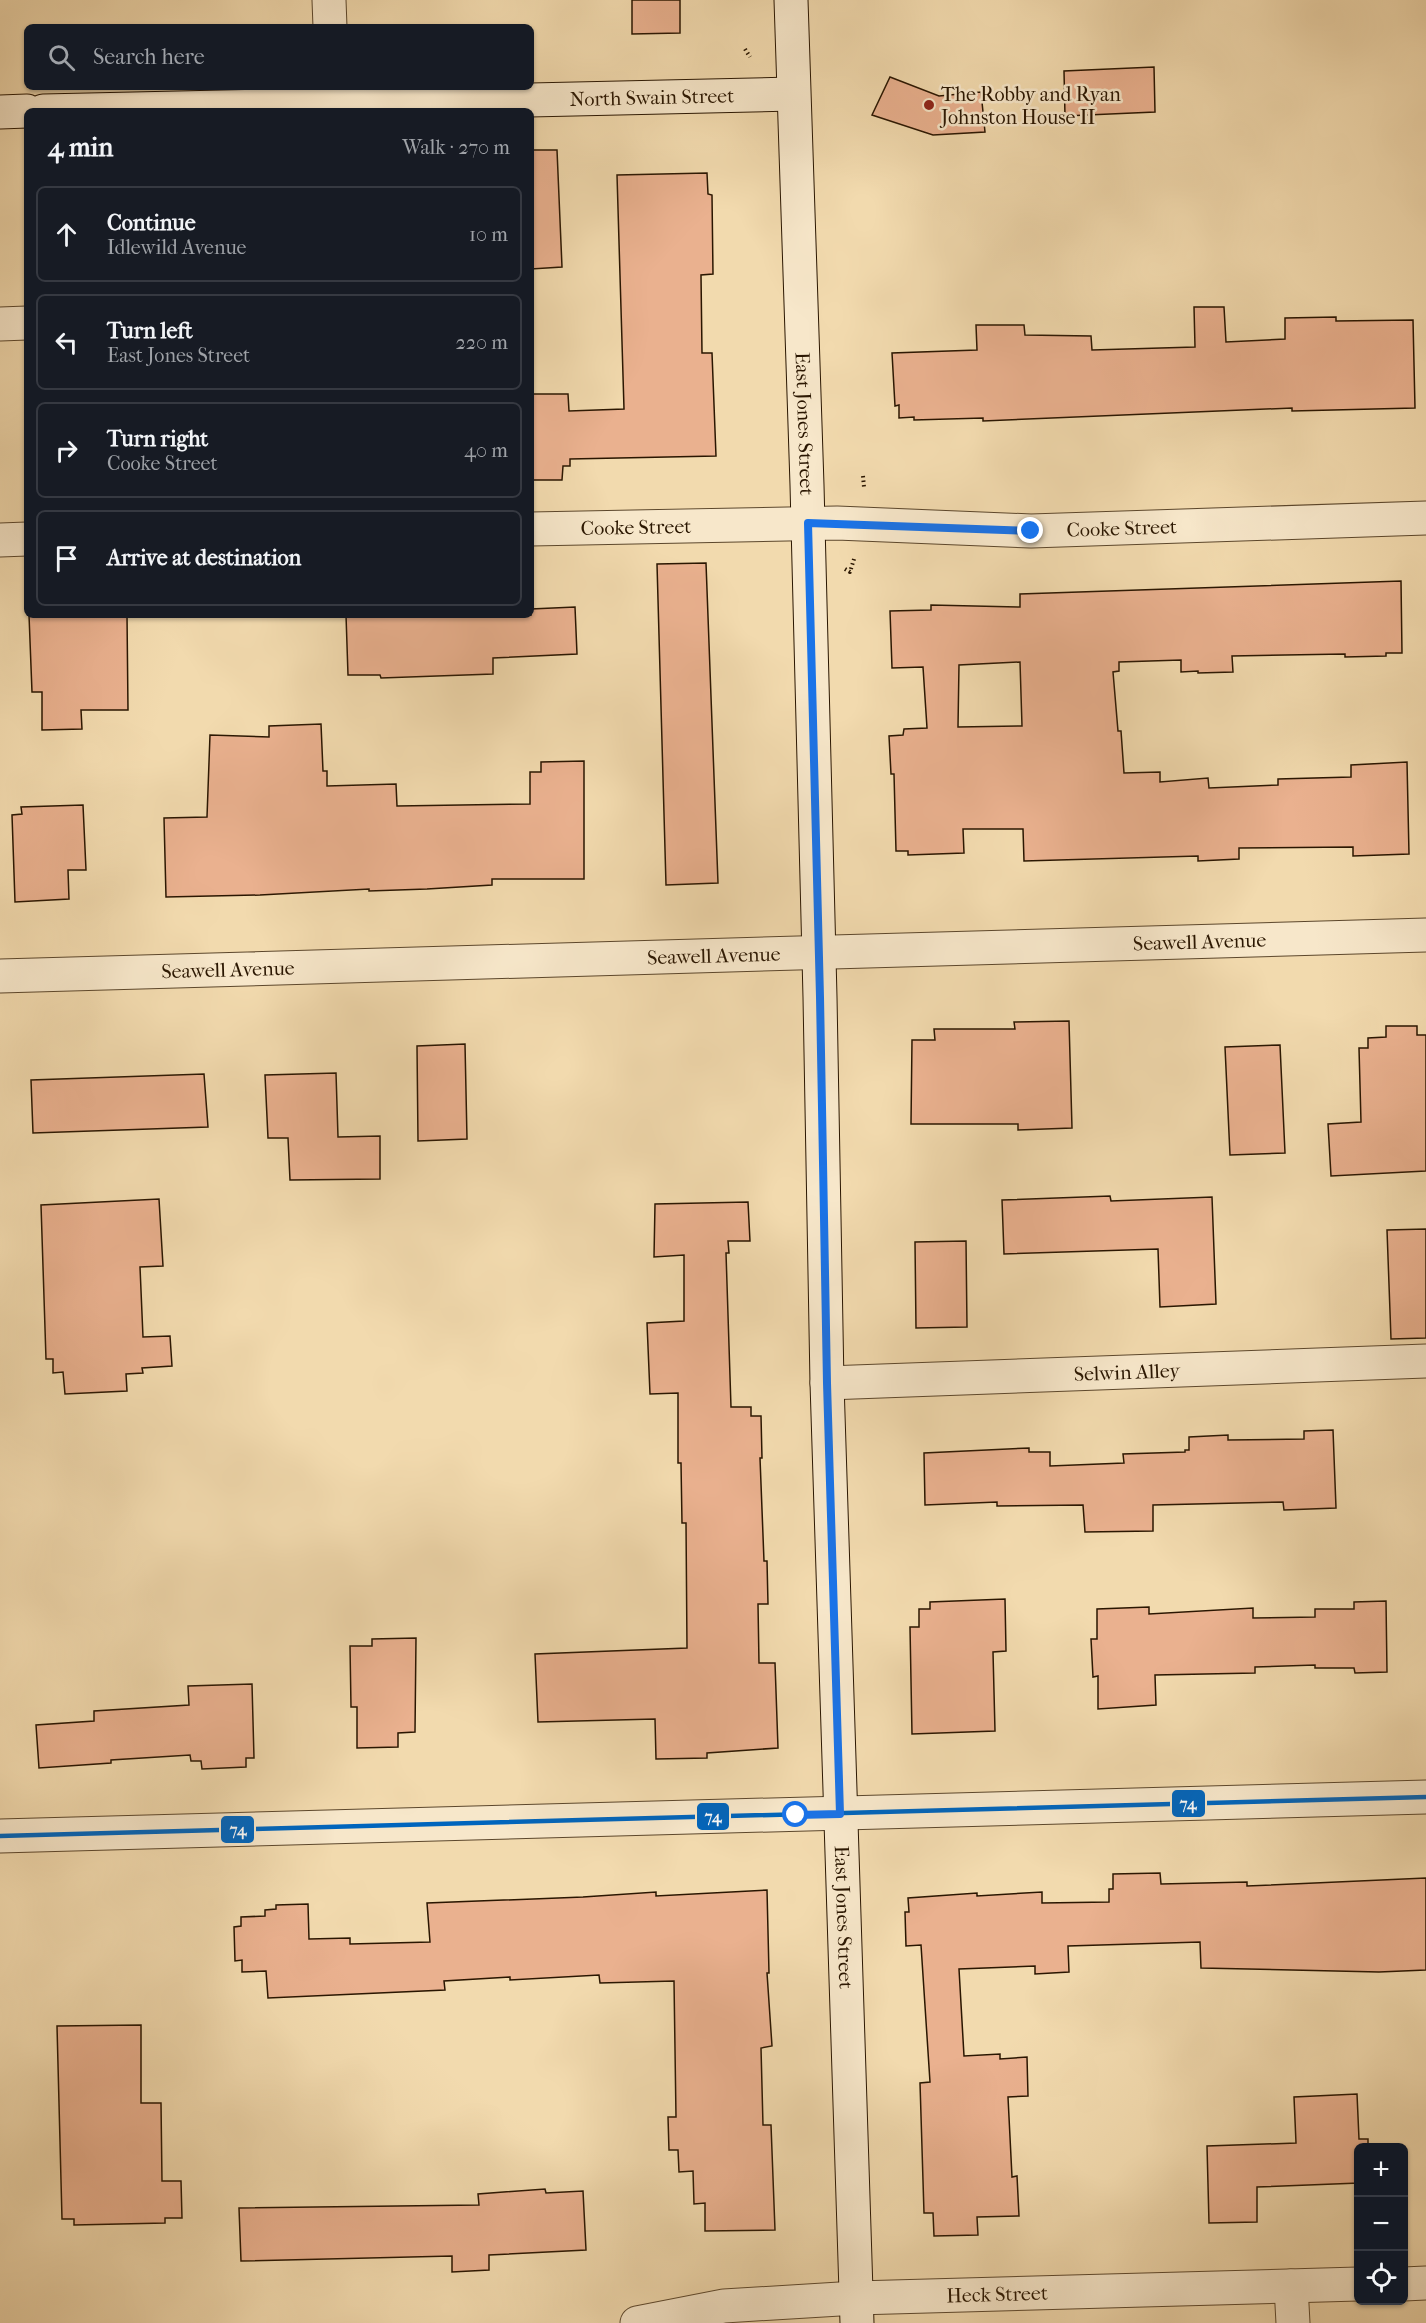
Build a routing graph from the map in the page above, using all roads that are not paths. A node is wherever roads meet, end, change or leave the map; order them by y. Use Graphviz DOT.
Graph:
graph roads {
  1 [pos="329,0"];
  2 [pos="790,0"];
  3 [pos="330,24"];
  4 [pos="792,94"];
  5 [pos="333,95"];
  6 [pos="97,108"];
  7 [pos="24,111"];
  8 [pos="0,112"];
  9 [pos="0,324"];
  10 [pos="24,324"];
  11 [pos="1426,518"];
  12 [pos="808,523"];
  13 [pos="534,529"];
  14 [pos="24,539"];
  15 [pos="0,540"];
  16 [pos="1426,934"];
  17 [pos="819,952"];
  18 [pos="0,976"];
  19 [pos="1426,1361"];
  20 [pos="827,1383"];
  21 [pos="1426,1797"];
  22 [pos="840,1814"];
  23 [pos="0,1836"];
  24 [pos="1426,2283"];
  25 [pos="1354,2284"];
  26 [pos="1408,2284"];
  27 [pos="1291,2286"];
  28 [pos="857,2311"];
  29 [pos="637,2323"];
  30 [pos="1293,2323"];
  1 -- 3 [label="street"];
  2 -- 4 [label="street, East Jones Street"];
  4 -- 5 [label="street, North Swain Street"];
  4 -- 12 [label="street, East Jones Street"];
  5 -- 6 [label="street, North Swain Street"];
  7 -- 8 [label="street"];
  9 -- 10 [label="street"];
  11 -- 12 [label="street, Cooke Street"];
  12 -- 13 [label="street, Cooke Street"];
  12 -- 17 [label="street, East Jones Street"];
  14 -- 15 [label="street"];
  16 -- 17 [label="street, Seawell Avenue"];
  17 -- 18 [label="street, Seawell Avenue"];
  17 -- 20 [label="street, East Jones Street"];
  19 -- 20 [label="street, Selwin Alley"];
  20 -- 22 [label="street, East Jones Street"];
  21 -- 22 [label="street"];
  22 -- 23 [label="street"];
  22 -- 28 [label="street, East Jones Street"];
  24 -- 26 [label="street"];
  25 -- 27 [label="street, Heck Street"];
  27 -- 28 [label="street, Heck Street"];
  27 -- 30 [label="street"];
  28 -- 29 [label="street, Heck Street"];
}
